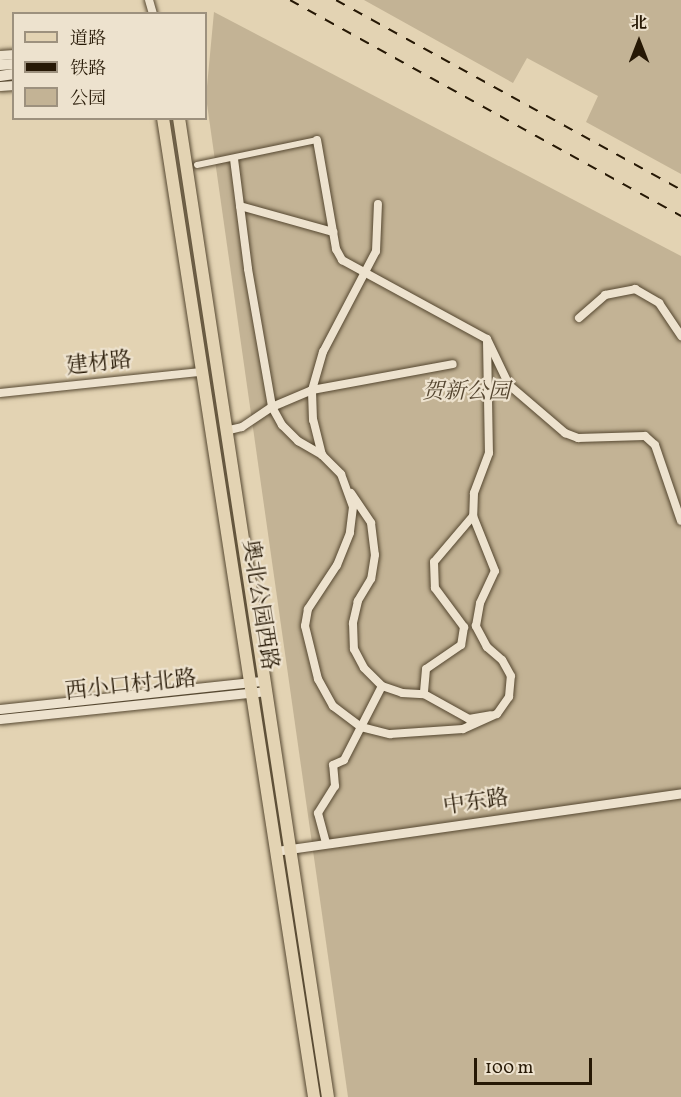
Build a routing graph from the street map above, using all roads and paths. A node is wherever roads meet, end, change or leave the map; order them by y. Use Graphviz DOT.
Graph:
graph roads {
  1 [pos="163,120"];
  2 [pos="179,120"];
  3 [pos="317,140"];
  4 [pos="234,159"];
  5 [pos="197,165"];
  6 [pos="378,204"];
  7 [pos="240,206"];
  8 [pos="333,232"];
  9 [pos="364,275"];
  10 [pos="579,318"];
  11 [pos="681,336"];
  12 [pos="487,339"];
  13 [pos="453,364"];
  14 [pos="201,372"];
  15 [pos="312,390"];
  16 [pos="0,393"];
  17 [pos="272,407"];
  18 [pos="225,431"];
  19 [pos="322,454"];
  20 [pos="341,474"];
  21 [pos="681,487"];
  22 [pos="673,493"];
  23 [pos="473,516"];
  24 [pos="681,521"];
  25 [pos="265,686"];
  26 [pos="382,686"];
  27 [pos="250,688"];
  28 [pos="424,694"];
  29 [pos="0,709"];
  30 [pos="496,714"];
  31 [pos="0,719"];
  32 [pos="361,727"];
  33 [pos="681,793"];
  34 [pos="326,843"];
  35 [pos="290,849"];
  36 [pos="276,850"];
  37 [pos="314,1097"];
  38 [pos="328,1097"];
  1 -- 14 [label="main road, 奥北公园西路"];
  2 -- 18 [label="main road, 奥北公园西路"];
  3 -- 4 [label="street"];
  3 -- 8 [label="street"];
  4 -- 5 [label="street"];
  4 -- 7 [label="street"];
  6 -- 9 [label="street"];
  7 -- 8 [label="street"];
  7 -- 17 [label="street"];
  8 -- 9 [label="street"];
  9 -- 12 [label="street"];
  9 -- 15 [label="street"];
  10 -- 11 [label="street"];
  12 -- 22 [label="street"];
  12 -- 23 [label="street"];
  13 -- 15 [label="street"];
  14 -- 16 [label="street, 建材路"];
  14 -- 27 [label="main road, 奥北公园西路"];
  15 -- 17 [label="street"];
  15 -- 19 [label="street"];
  17 -- 18 [label="street"];
  17 -- 19 [label="street"];
  18 -- 25 [label="main road, 奥北公园西路"];
  19 -- 20 [label="street"];
  20 -- 26 [label="street"];
  20 -- 32 [label="street"];
  21 -- 22 [label="street"];
  22 -- 24 [label="street"];
  23 -- 28 [label="street"];
  23 -- 30 [label="street"];
  25 -- 27 [label="street, 西小口村北路"];
  25 -- 35 [label="main road, 奥北公园西路"];
  26 -- 28 [label="street"];
  26 -- 32 [label="street"];
  27 -- 29 [label="street, 西小口村北路"];
  27 -- 31 [label="street, 西小口村北路"];
  27 -- 36 [label="main road, 奥北公园西路"];
  28 -- 30 [label="street"];
  30 -- 32 [label="street"];
  32 -- 34 [label="street"];
  33 -- 34 [label="street, 中东路"];
  34 -- 35 [label="street, 中东路"];
  35 -- 36 [label="street, 中东路"];
  35 -- 38 [label="main road, 奥北公园西路"];
  36 -- 37 [label="main road, 奥北公园西路"];
}
